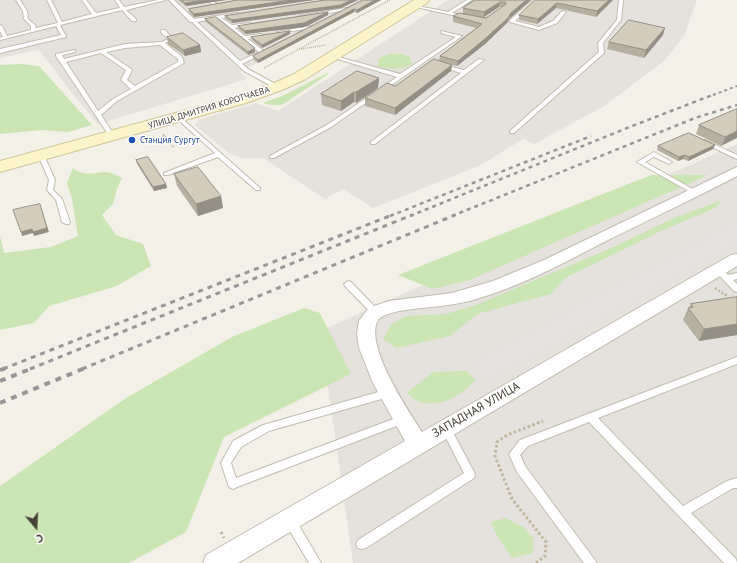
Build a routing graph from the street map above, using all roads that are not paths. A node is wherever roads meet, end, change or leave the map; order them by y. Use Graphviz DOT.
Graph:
graph roads {
  1 [pos="18,0"];
  2 [pos="49,0"];
  3 [pos="84,0"];
  4 [pos="117,0"];
  5 [pos="164,0"];
  6 [pos="171,0"];
  7 [pos="209,0"];
  8 [pos="470,0"];
  9 [pos="536,0"];
  10 [pos="621,0"];
  11 [pos="151,1"];
  12 [pos="418,3"];
  13 [pos="223,4"];
  14 [pos="216,5"];
  15 [pos="209,6"];
  16 [pos="352,6"];
  17 [pos="124,9"];
  18 [pos="188,9"];
  19 [pos="346,9"];
  20 [pos="181,10"];
  21 [pos="564,12"];
  22 [pos="449,13"];
  23 [pos="241,14"];
  24 [pos="95,15"];
  25 [pos="218,17"];
  26 [pos="292,17"];
  27 [pos="328,18"];
  28 [pos="470,18"];
  29 [pos="134,20"];
  30 [pos="619,20"];
  31 [pos="192,21"];
  32 [pos="626,22"];
  33 [pos="254,23"];
  34 [pos="59,24"];
  35 [pos="316,24"];
  36 [pos="0,26"];
  37 [pos="231,27"];
  38 [pos="310,27"];
  39 [pos="34,31"];
  40 [pos="163,32"];
  41 [pos="443,32"];
  42 [pos="274,33"];
  43 [pos="266,34"];
  44 [pos="296,34"];
  45 [pos="6,38"];
  46 [pos="244,38"];
  47 [pos="0,39"];
  48 [pos="161,43"];
  49 [pos="269,48"];
  50 [pos="73,50"];
  51 [pos="0,51"];
  52 [pos="102,52"];
  53 [pos="262,52"];
  54 [pos="333,56"];
  55 [pos="425,60"];
  56 [pos="481,60"];
  57 [pos="64,61"];
  58 [pos="431,62"];
  59 [pos="240,63"];
  60 [pos="438,64"];
  61 [pos="465,72"];
  62 [pos="400,76"];
  63 [pos="277,87"];
  64 [pos="135,89"];
  65 [pos="98,114"];
  66 [pos="178,117"];
  67 [pos="512,132"];
  68 [pos="112,136"];
  69 [pos="697,138"];
  70 [pos="373,143"];
  71 [pos="219,154"];
  72 [pos="41,155"];
  73 [pos="272,157"];
  74 [pos="737,157"];
  75 [pos="669,162"];
  76 [pos="0,167"];
  77 [pos="737,171"];
  78 [pos="166,174"];
  79 [pos="258,189"];
  80 [pos="694,192"];
  81 [pos="66,222"];
  82 [pos="737,258"];
  83 [pos="728,274"];
  84 [pos="348,284"];
  85 [pos="737,289"];
  86 [pos="376,313"];
  87 [pos="737,360"];
  88 [pos="389,393"];
  89 [pos="590,417"];
  90 [pos="404,419"];
  91 [pos="446,428"];
  92 [pos="418,444"];
  93 [pos="737,483"];
  94 [pos="682,512"];
  95 [pos="290,520"];
  96 [pos="362,544"];
  97 [pos="215,563"];
  98 [pos="315,563"];
  99 [pos="590,563"];
  100 [pos="732,563"];
  1 -- 39 [label="lane"];
  2 -- 34 [label="lane"];
  3 -- 24 [label="lane"];
  4 -- 17 [label="lane"];
  5 -- 11 [label="lane"];
  6 -- 20 [label="lane"];
  7 -- 14 [label="lane"];
  8 -- 22 [label="lane"];
  9 -- 21 [label="lane"];
  10 -- 30 [label="lane"];
  11 -- 17 [label="lane"];
  12 -- 22 [label="lane"];
  12 -- 54 [label="street, УЛИЦА ДМИТРИЯ КОРОТЧАЕВА"];
  13 -- 14 [label="lane"];
  14 -- 15 [label="lane"];
  16 -- 19 [label="lane"];
  17 -- 24 [label="lane"];
  17 -- 29 [label="lane"];
  18 -- 20 [label="lane"];
  19 -- 26 [label="lane"];
  19 -- 27 [label="lane"];
  20 -- 31 [label="lane"];
  22 -- 28 [label="lane"];
  23 -- 25 [label="lane"];
  24 -- 34 [label="lane"];
  25 -- 31 [label="lane"];
  25 -- 37 [label="lane"];
  30 -- 32 [label="lane"];
  30 -- 67 [label="lane"];
  31 -- 59 [label="lane"];
  33 -- 37 [label="lane"];
  34 -- 39 [label="lane"];
  34 -- 51 [label="lane"];
  35 -- 38 [label="lane"];
  36 -- 45 [label="lane"];
  37 -- 46 [label="lane"];
  38 -- 42 [label="lane"];
  38 -- 44 [label="lane"];
  39 -- 45 [label="lane"];
  40 -- 48 [label="lane"];
  41 -- 55 [label="lane"];
  43 -- 46 [label="lane"];
  45 -- 47 [label="lane"];
  46 -- 53 [label="lane"];
  48 -- 52 [label="lane"];
  48 -- 64 [label="lane"];
  49 -- 53 [label="lane"];
  50 -- 57 [label="lane"];
  52 -- 57 [label="lane"];
  52 -- 64 [label="lane"];
  53 -- 59 [label="lane"];
  54 -- 62 [label="lane"];
  54 -- 63 [label="street, УЛИЦА ДМИТРИЯ КОРОТЧАЕВА"];
  55 -- 58 [label="lane"];
  55 -- 62 [label="lane"];
  56 -- 61 [label="lane"];
  57 -- 65 [label="lane"];
  59 -- 63 [label="lane"];
  60 -- 61 [label="lane"];
  61 -- 70 [label="lane"];
  62 -- 73 [label="lane"];
  63 -- 66 [label="street, УЛИЦА ДМИТРИЯ КОРОТЧАЕВА"];
  64 -- 65 [label="lane"];
  65 -- 68 [label="lane"];
  66 -- 68 [label="street, УЛИЦА ДМИТРИЯ КОРОТЧАЕВА"];
  66 -- 71 [label="lane"];
  68 -- 72 [label="street, УЛИЦА ДМИТРИЯ КОРОТЧАЕВА"];
  69 -- 74 [label="lane"];
  71 -- 78 [label="lane"];
  71 -- 79 [label="lane"];
  72 -- 76 [label="street, УЛИЦА ДМИТРИЯ КОРОТЧАЕВА"];
  72 -- 81 [label="lane"];
  75 -- 80 [label="lane"];
  77 -- 80 [label="street"];
  80 -- 86 [label="street"];
  82 -- 83 [label="street, ЗАПАДНАЯ УЛИЦА"];
  83 -- 85 [label="lane"];
  83 -- 91 [label="street, ЗАПАДНАЯ УЛИЦА"];
  84 -- 86 [label="lane"];
  86 -- 88 [label="street"];
  87 -- 89 [label="lane"];
  88 -- 90 [label="street"];
  88 -- 90 [label="lane"];
  89 -- 94 [label="lane"];
  89 -- 99 [label="lane"];
  90 -- 92 [label="street"];
  91 -- 92 [label="street, ЗАПАДНАЯ УЛИЦА"];
  91 -- 96 [label="lane"];
  92 -- 95 [label="street, ЗАПАДНАЯ УЛИЦА"];
  93 -- 94 [label="lane"];
  94 -- 100 [label="lane"];
  95 -- 97 [label="street, ЗАПАДНАЯ УЛИЦА"];
  95 -- 98 [label="lane"];
}
